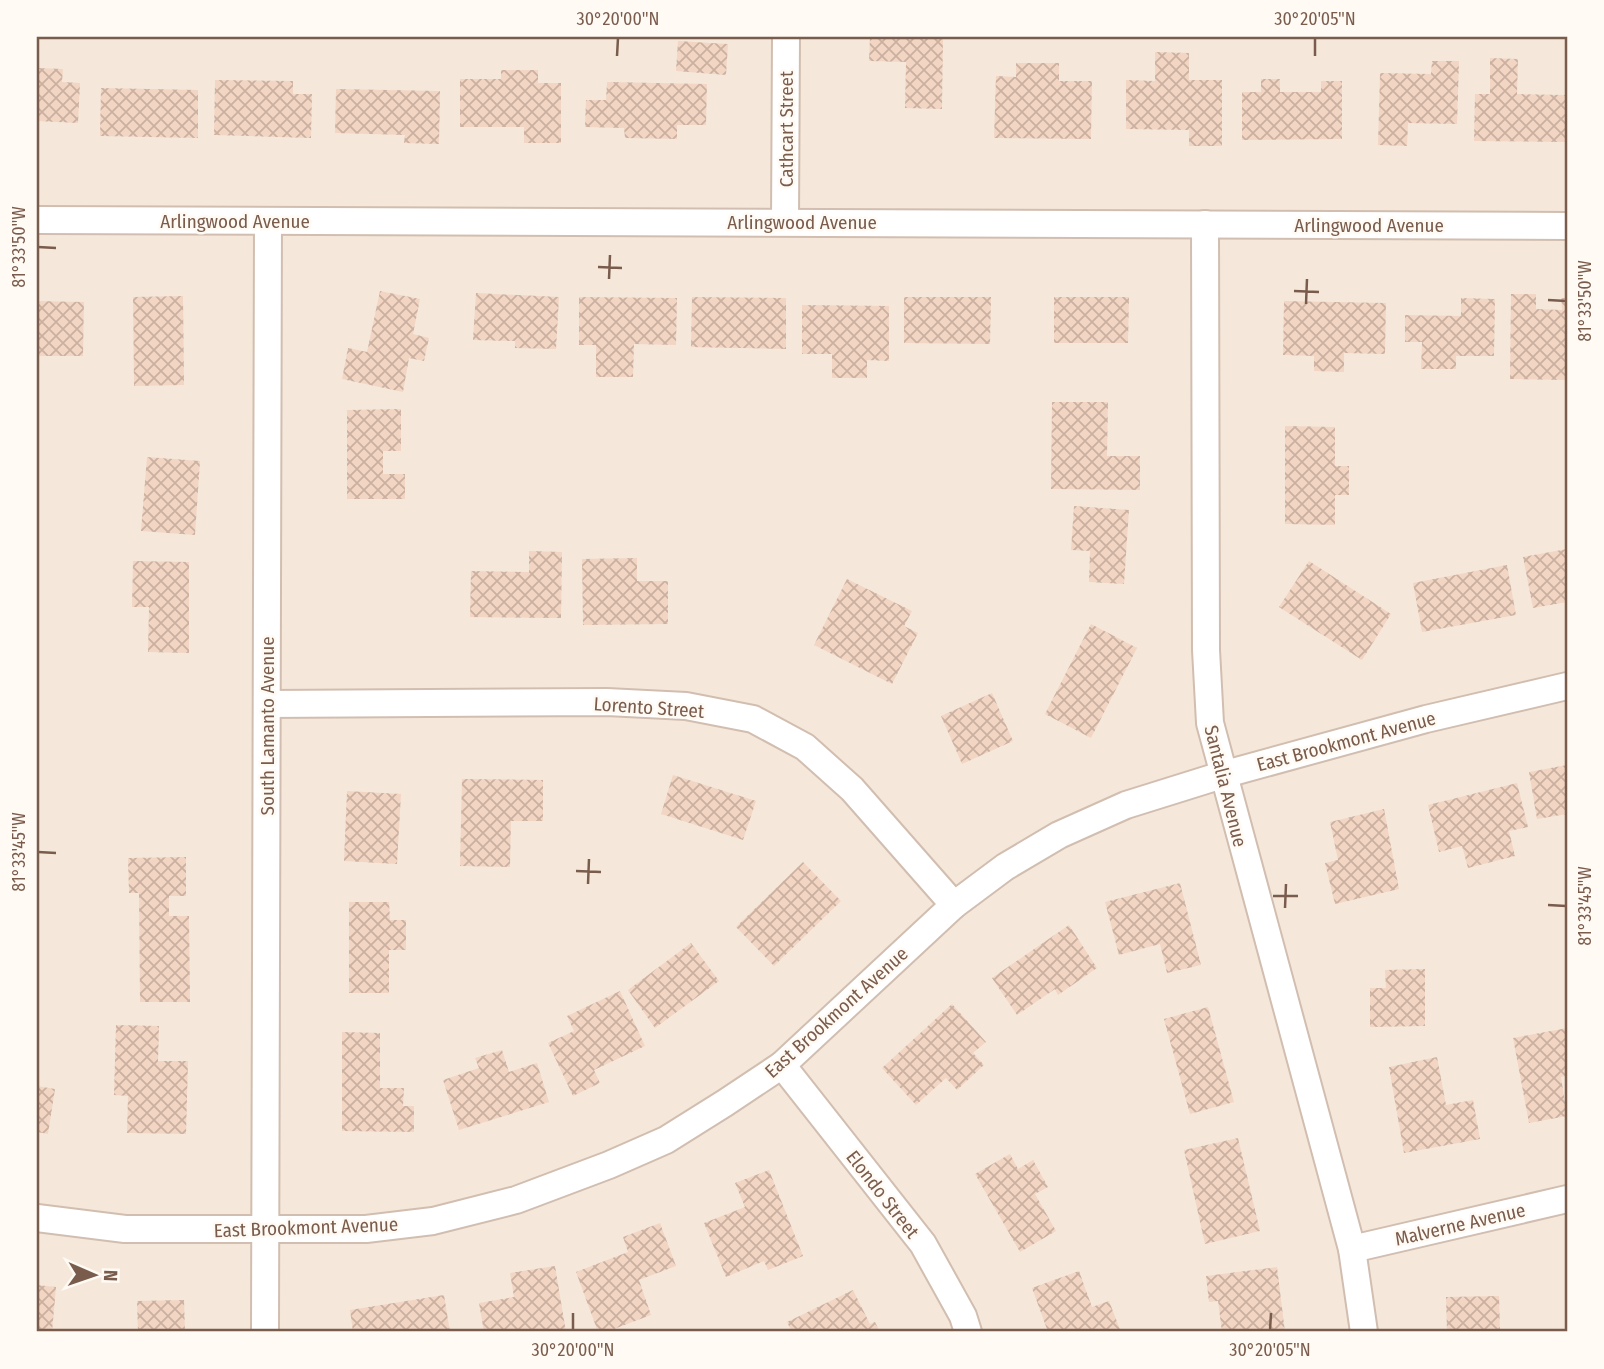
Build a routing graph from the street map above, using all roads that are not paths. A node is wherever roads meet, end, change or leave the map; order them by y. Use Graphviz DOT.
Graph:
graph roads {
  1 [pos="786,37"];
  2 [pos="37,220"];
  3 [pos="268,222"];
  4 [pos="785,222"];
  5 [pos="1205,224"];
  6 [pos="1567,226"];
  7 [pos="1567,686"];
  8 [pos="267,704"];
  9 [pos="1222,775"];
  10 [pos="954,905"];
  11 [pos="782,1065"];
  12 [pos="1567,1199"];
  13 [pos="37,1218"];
  14 [pos="266,1230"];
  15 [pos="1352,1249"];
  16 [pos="265,1332"];
  17 [pos="968,1332"];
  18 [pos="1364,1332"];
  1 -- 4 [label="street, Cathcart Street"];
  2 -- 3 [label="street, Arlingwood Avenue"];
  3 -- 4 [label="street, Arlingwood Avenue"];
  3 -- 8 [label="street, South Lamanto Avenue"];
  4 -- 5 [label="street, Arlingwood Avenue"];
  5 -- 6 [label="street, Arlingwood Avenue"];
  5 -- 9 [label="street, Santalia Avenue"];
  7 -- 9 [label="street, East Brookmont Avenue"];
  8 -- 10 [label="street, Lorento Street"];
  8 -- 14 [label="street, South Lamanto Avenue"];
  9 -- 10 [label="street, East Brookmont Avenue"];
  9 -- 15 [label="street, Santalia Avenue"];
  10 -- 11 [label="street, East Brookmont Avenue"];
  11 -- 14 [label="street, East Brookmont Avenue"];
  11 -- 17 [label="street, Elondo Street"];
  12 -- 15 [label="street, Malverne Avenue"];
  13 -- 14 [label="street, East Brookmont Avenue"];
  14 -- 16 [label="street, South Lamanto Avenue"];
  15 -- 18 [label="street, Santalia Avenue"];
}
